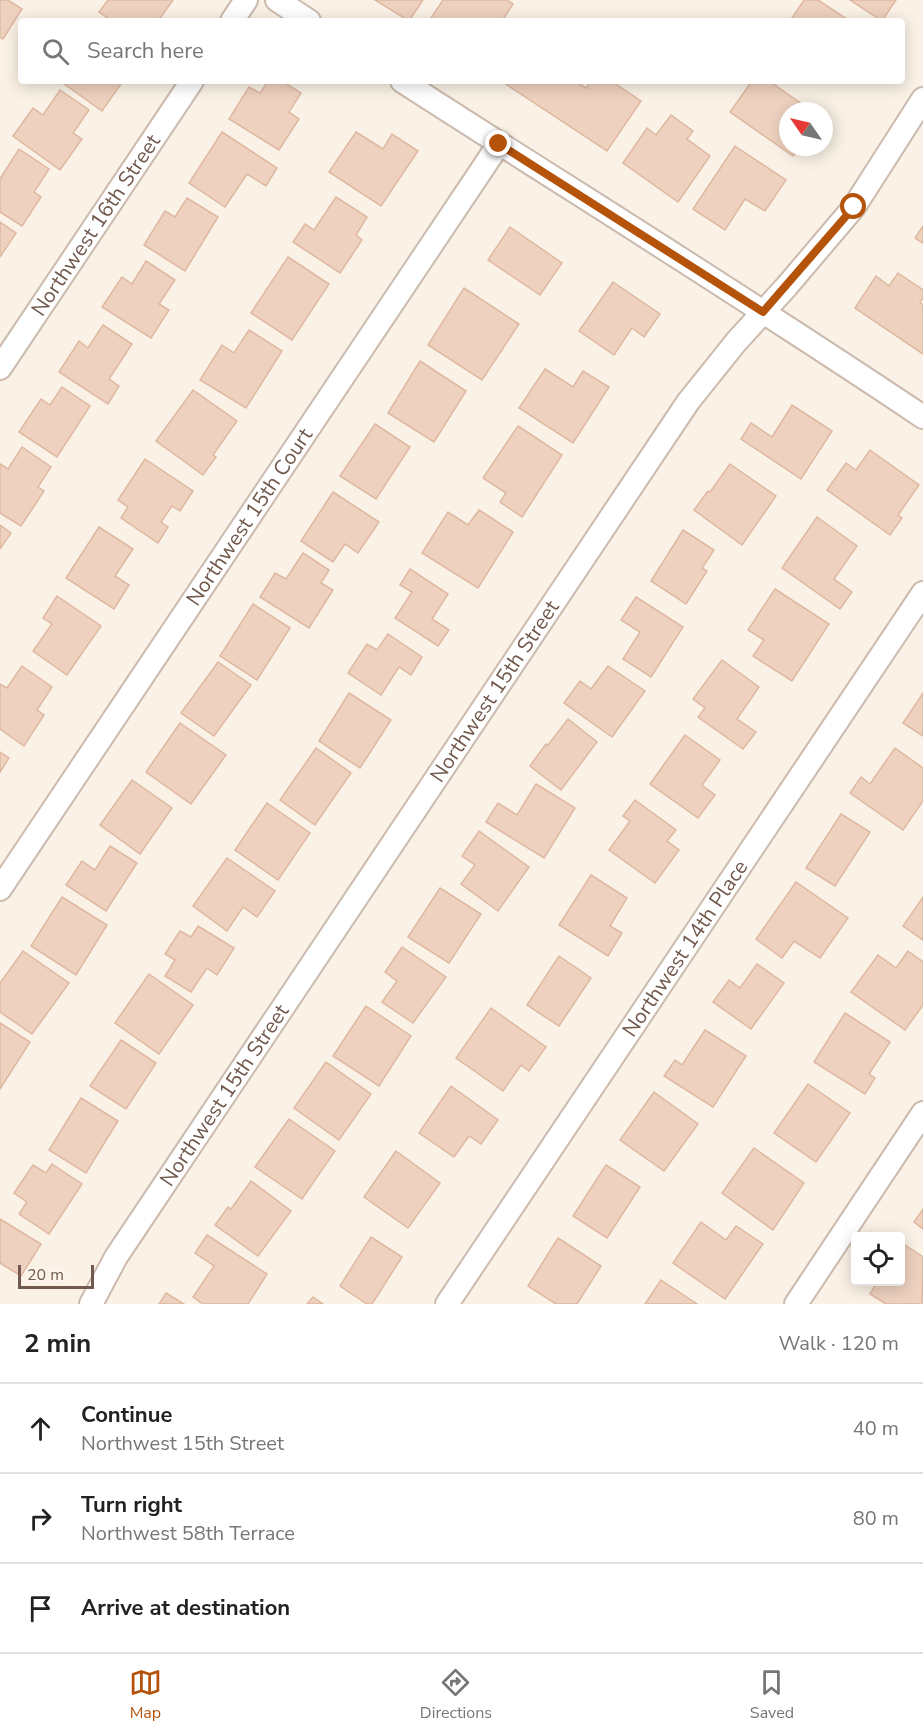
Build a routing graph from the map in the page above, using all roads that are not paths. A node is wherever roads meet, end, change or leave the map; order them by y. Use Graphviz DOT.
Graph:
graph roads {
  1 [pos="246,0"];
  2 [pos="277,0"];
  3 [pos="234,18"];
  4 [pos="304,18"];
  5 [pos="190,84"];
  6 [pos="407,84"];
  7 [pos="923,99"];
  8 [pos="499,144"];
  9 [pos="763,312"];
  10 [pos="0,368"];
  11 [pos="923,417"];
  12 [pos="923,593"];
  13 [pos="0,889"];
  14 [pos="923,1113"];
  15 [pos="91,1304"];
  16 [pos="447,1304"];
  17 [pos="796,1304"];
  1 -- 3 [label="street"];
  2 -- 4 [label="street"];
  5 -- 10 [label="street, Northwest 16th Street"];
  6 -- 8 [label="street"];
  7 -- 9 [label="street, Northwest 15th Street"];
  8 -- 9 [label="street"];
  8 -- 13 [label="street, Northwest 15th Court"];
  9 -- 11 [label="street"];
  9 -- 15 [label="street, Northwest 15th Street"];
  12 -- 16 [label="street, Northwest 14th Place"];
  14 -- 17 [label="street"];
}
